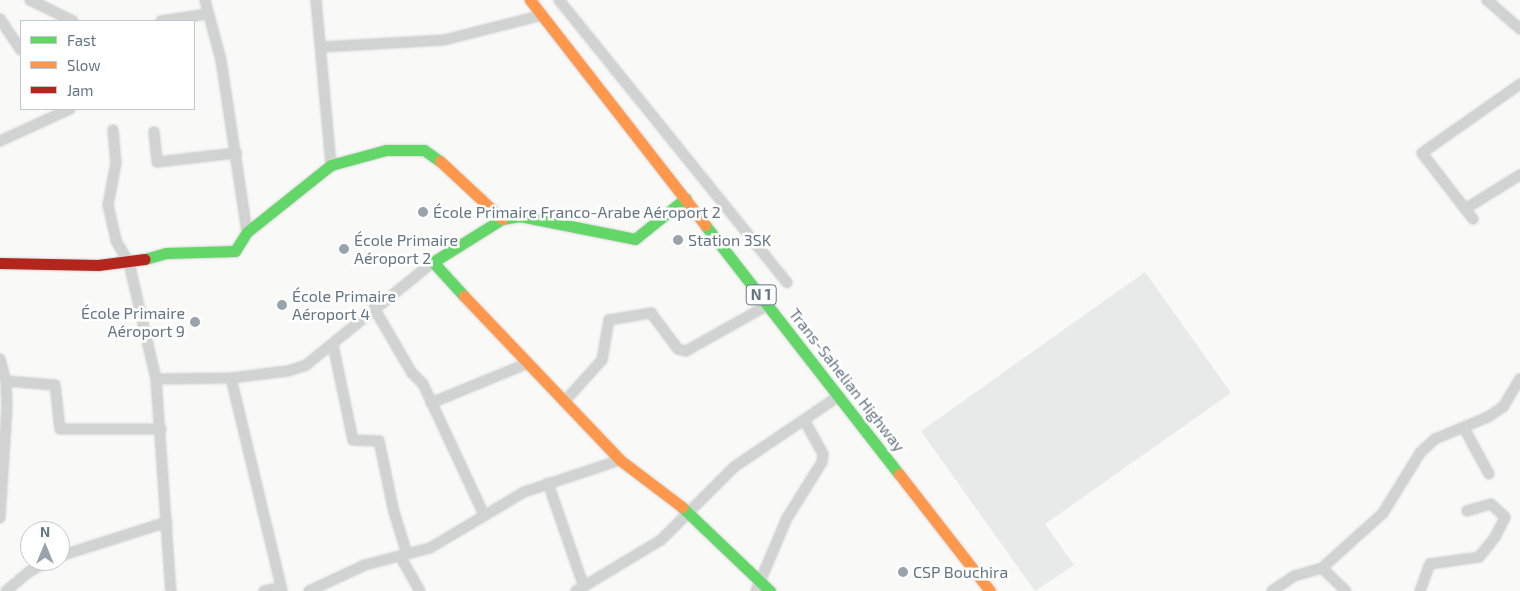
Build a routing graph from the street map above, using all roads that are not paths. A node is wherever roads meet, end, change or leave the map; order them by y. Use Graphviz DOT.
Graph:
graph roads {
  1 [pos="30,0"];
  2 [pos="205,0"];
  3 [pos="316,0"];
  4 [pos="530,0"];
  5 [pos="560,0"];
  6 [pos="1487,0"];
  7 [pos="208,14"];
  8 [pos="543,15"];
  9 [pos="0,19"];
  10 [pos="71,20"];
  11 [pos="168,20"];
  12 [pos="1520,28"];
  13 [pos="322,47"];
  14 [pos="20,49"];
  15 [pos="1520,84"];
  16 [pos="68,110"];
  17 [pos="113,130"];
  18 [pos="154,132"];
  19 [pos="0,141"];
  20 [pos="236,153"];
  21 [pos="331,165"];
  22 [pos="1520,175"];
  23 [pos="686,198"];
  24 [pos="1465,209"];
  25 [pos="502,219"];
  26 [pos="1473,219"];
  27 [pos="247,232"];
  28 [pos="0,262"];
  29 [pos="433,262"];
  30 [pos="129,263"];
  31 [pos="787,283"];
  32 [pos="768,305"];
  33 [pos="374,308"];
  34 [pos="333,345"];
  35 [pos="0,359"];
  36 [pos="526,364"];
  37 [pos="231,378"];
  38 [pos="156,379"];
  39 [pos="1520,379"];
  40 [pos="6,381"];
  41 [pos="839,396"];
  42 [pos="564,402"];
  43 [pos="431,403"];
  44 [pos="805,422"];
  45 [pos="1464,428"];
  46 [pos="161,429"];
  47 [pos="620,460"];
  48 [pos="1489,474"];
  49 [pos="548,483"];
  50 [pos="1467,511"];
  51 [pos="690,513"];
  52 [pos="484,515"];
  53 [pos="0,518"];
  54 [pos="167,522"];
  55 [pos="70,553"];
  56 [pos="403,555"];
  57 [pos="1322,568"];
  58 [pos="30,571"];
  59 [pos="757,587"];
  60 [pos="281,589"];
  61 [pos="580,589"];
  62 [pos="6,591"];
  63 [pos="171,591"];
  64 [pos="264,591"];
  65 [pos="309,591"];
  66 [pos="420,591"];
  67 [pos="770,591"];
  68 [pos="990,591"];
  69 [pos="1272,591"];
  70 [pos="1346,591"];
  71 [pos="1420,591"];
  1 -- 10 [label="street"];
  2 -- 7 [label="street"];
  3 -- 13 [label="street"];
  4 -- 8 [label="main road, Trans-Sahelian Highway / N 1"];
  5 -- 31 [label="street"];
  6 -- 12 [label="street"];
  7 -- 11 [label="street"];
  7 -- 20 [label="street"];
  8 -- 13 [label="street"];
  8 -- 23 [label="main road, Trans-Sahelian Highway / N 1"];
  9 -- 14 [label="street"];
  13 -- 21 [label="street"];
  15 -- 24 [label="street"];
  16 -- 19 [label="street"];
  17 -- 30 [label="street"];
  18 -- 20 [label="street"];
  20 -- 27 [label="street"];
  21 -- 25 [label="main road"];
  21 -- 27 [label="main road"];
  22 -- 24 [label="street"];
  23 -- 25 [label="main road"];
  23 -- 32 [label="main road, Trans-Sahelian Highway / N 1"];
  24 -- 26 [label="street"];
  25 -- 29 [label="main road"];
  27 -- 30 [label="main road"];
  28 -- 30 [label="main road"];
  29 -- 33 [label="street"];
  29 -- 36 [label="main road"];
  30 -- 38 [label="street"];
  32 -- 41 [label="main road, Trans-Sahelian Highway / N 1"];
  32 -- 42 [label="street"];
  33 -- 34 [label="street"];
  33 -- 43 [label="street"];
  34 -- 37 [label="street"];
  34 -- 56 [label="street"];
  35 -- 40 [label="street"];
  36 -- 42 [label="main road"];
  36 -- 43 [label="street"];
  37 -- 38 [label="street"];
  37 -- 60 [label="street"];
  38 -- 46 [label="street"];
  39 -- 45 [label="street"];
  40 -- 46 [label="street"];
  40 -- 53 [label="street"];
  41 -- 44 [label="street"];
  41 -- 68 [label="main road, Trans-Sahelian Highway / N 1"];
  42 -- 47 [label="main road"];
  43 -- 52 [label="street"];
  44 -- 51 [label="street"];
  44 -- 59 [label="street"];
  45 -- 48 [label="street"];
  45 -- 57 [label="street"];
  46 -- 54 [label="street"];
  47 -- 49 [label="street"];
  47 -- 51 [label="main road"];
  49 -- 52 [label="street"];
  49 -- 61 [label="street"];
  50 -- 71 [label="street"];
  51 -- 59 [label="main road"];
  51 -- 61 [label="street"];
  52 -- 56 [label="street"];
  54 -- 55 [label="street"];
  54 -- 63 [label="street"];
  56 -- 65 [label="street"];
  56 -- 66 [label="street"];
  57 -- 69 [label="street"];
  57 -- 70 [label="street"];
  58 -- 62 [label="street"];
  59 -- 67 [label="main road"];
  60 -- 64 [label="street"];
}
